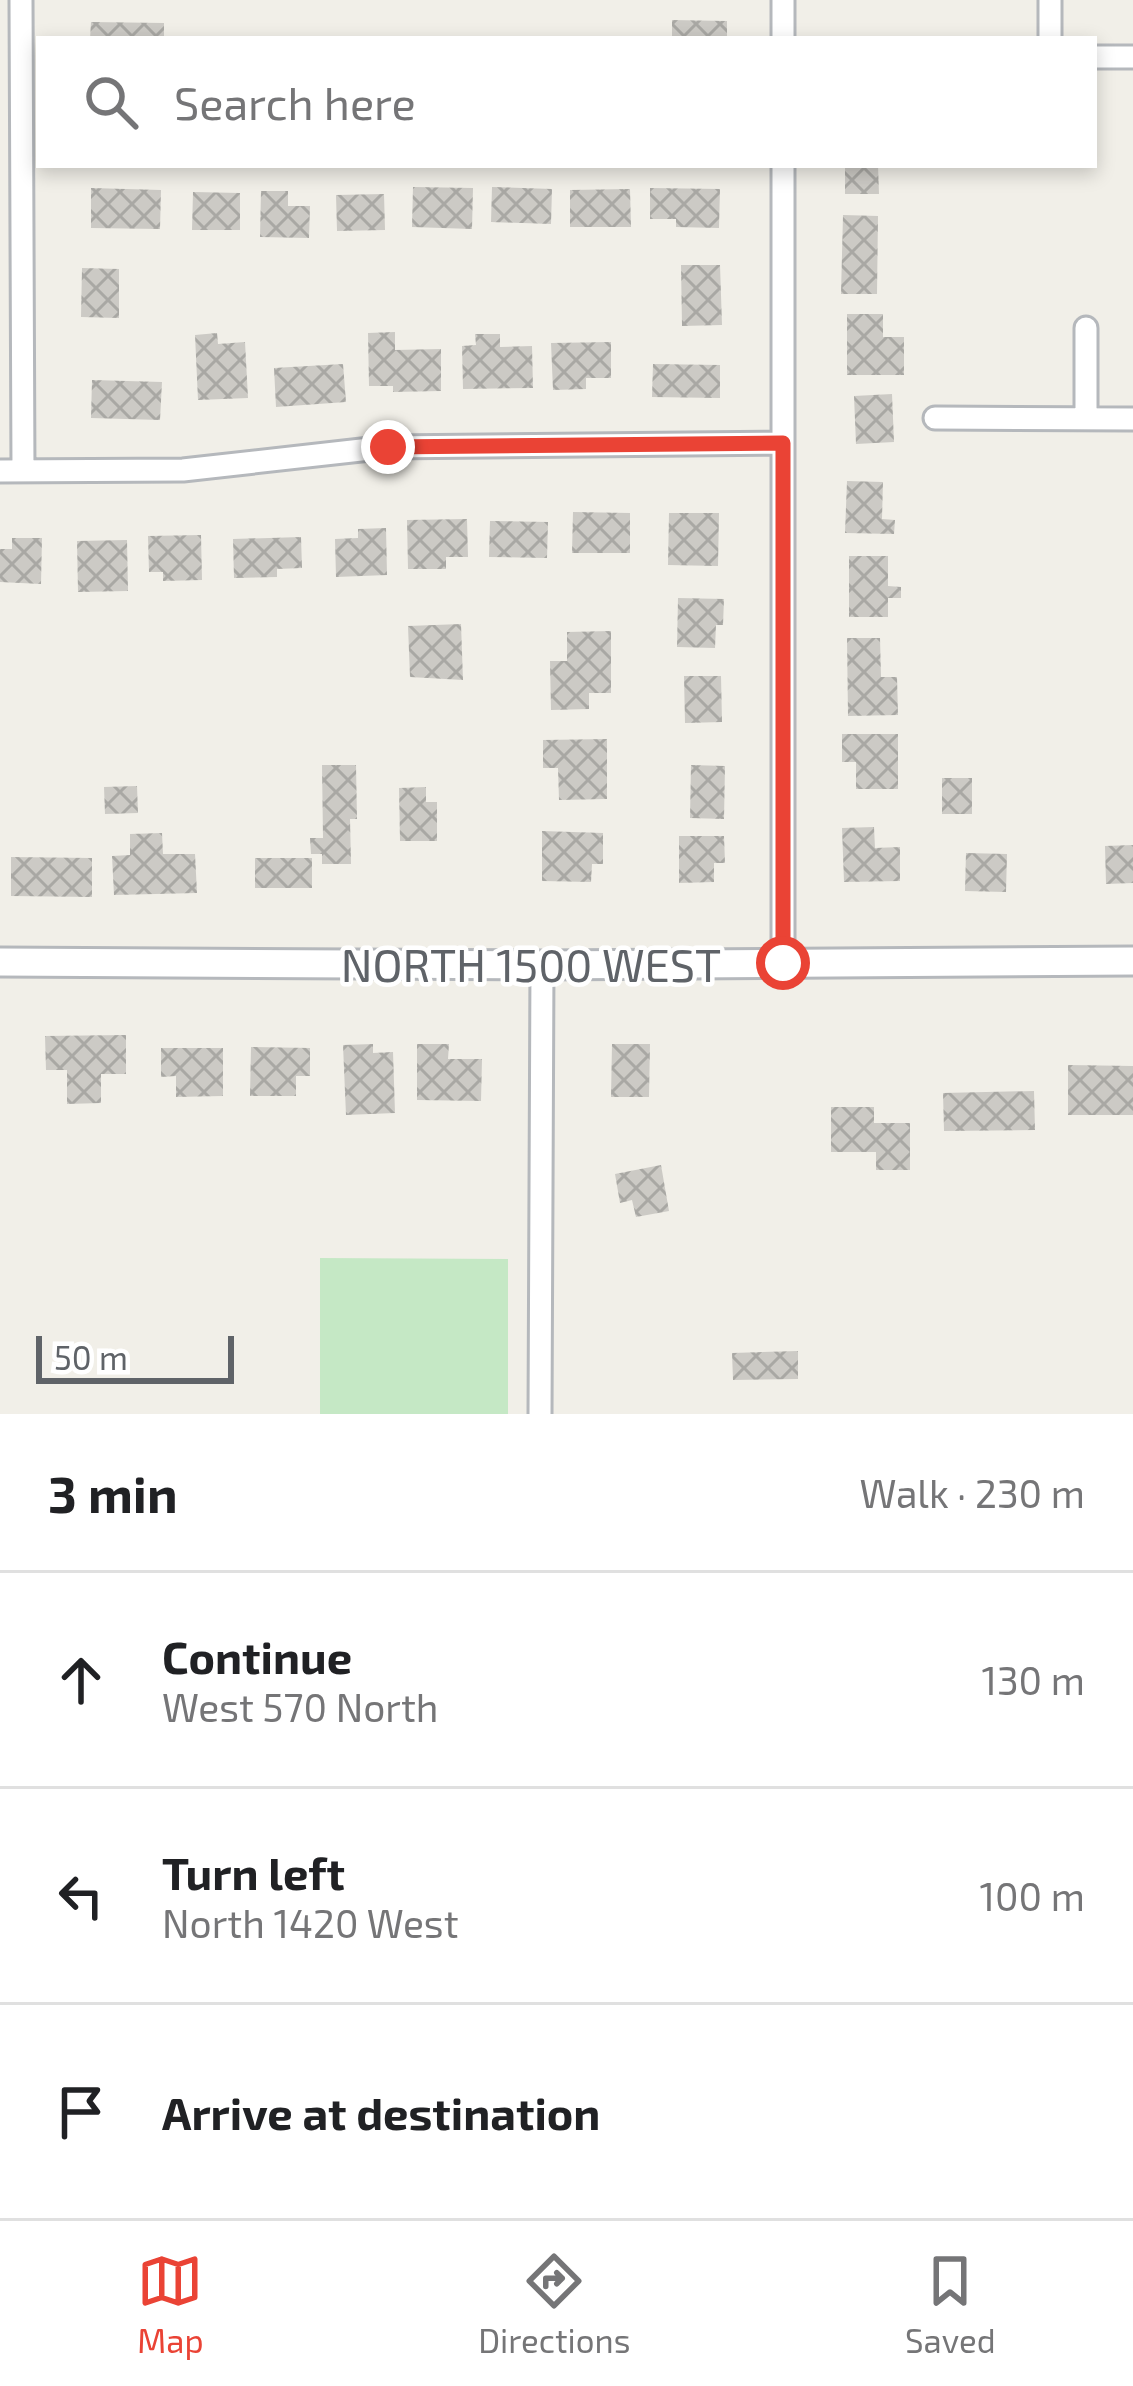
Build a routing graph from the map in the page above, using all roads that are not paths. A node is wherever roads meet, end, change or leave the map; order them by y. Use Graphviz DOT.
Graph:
graph roads {
  1 [pos="21,0"];
  2 [pos="783,0"];
  3 [pos="1050,0"];
  4 [pos="783,36"];
  5 [pos="1050,36"];
  6 [pos="1097,57"];
  7 [pos="1133,57"];
  8 [pos="30,124"];
  9 [pos="783,168"];
  10 [pos="1086,328"];
  11 [pos="935,418"];
  12 [pos="1086,419"];
  13 [pos="1133,419"];
  14 [pos="783,443"];
  15 [pos="11,471"];
  16 [pos="1133,961"];
  17 [pos="0,962"];
  18 [pos="783,963"];
  19 [pos="542,964"];
  20 [pos="540,1414"];
  1 -- 8 [label="street"];
  2 -- 4 [label="street"];
  3 -- 5 [label="street"];
  6 -- 7 [label="street"];
  8 -- 15 [label="street"];
  9 -- 14 [label="street"];
  10 -- 12 [label="street"];
  11 -- 12 [label="street"];
  12 -- 13 [label="street"];
  14 -- 15 [label="street"];
  14 -- 18 [label="street"];
  16 -- 18 [label="street, NORTH 1500 WEST"];
  17 -- 19 [label="street, NORTH 1500 WEST"];
  18 -- 19 [label="street, NORTH 1500 WEST"];
  19 -- 20 [label="street"];
}
